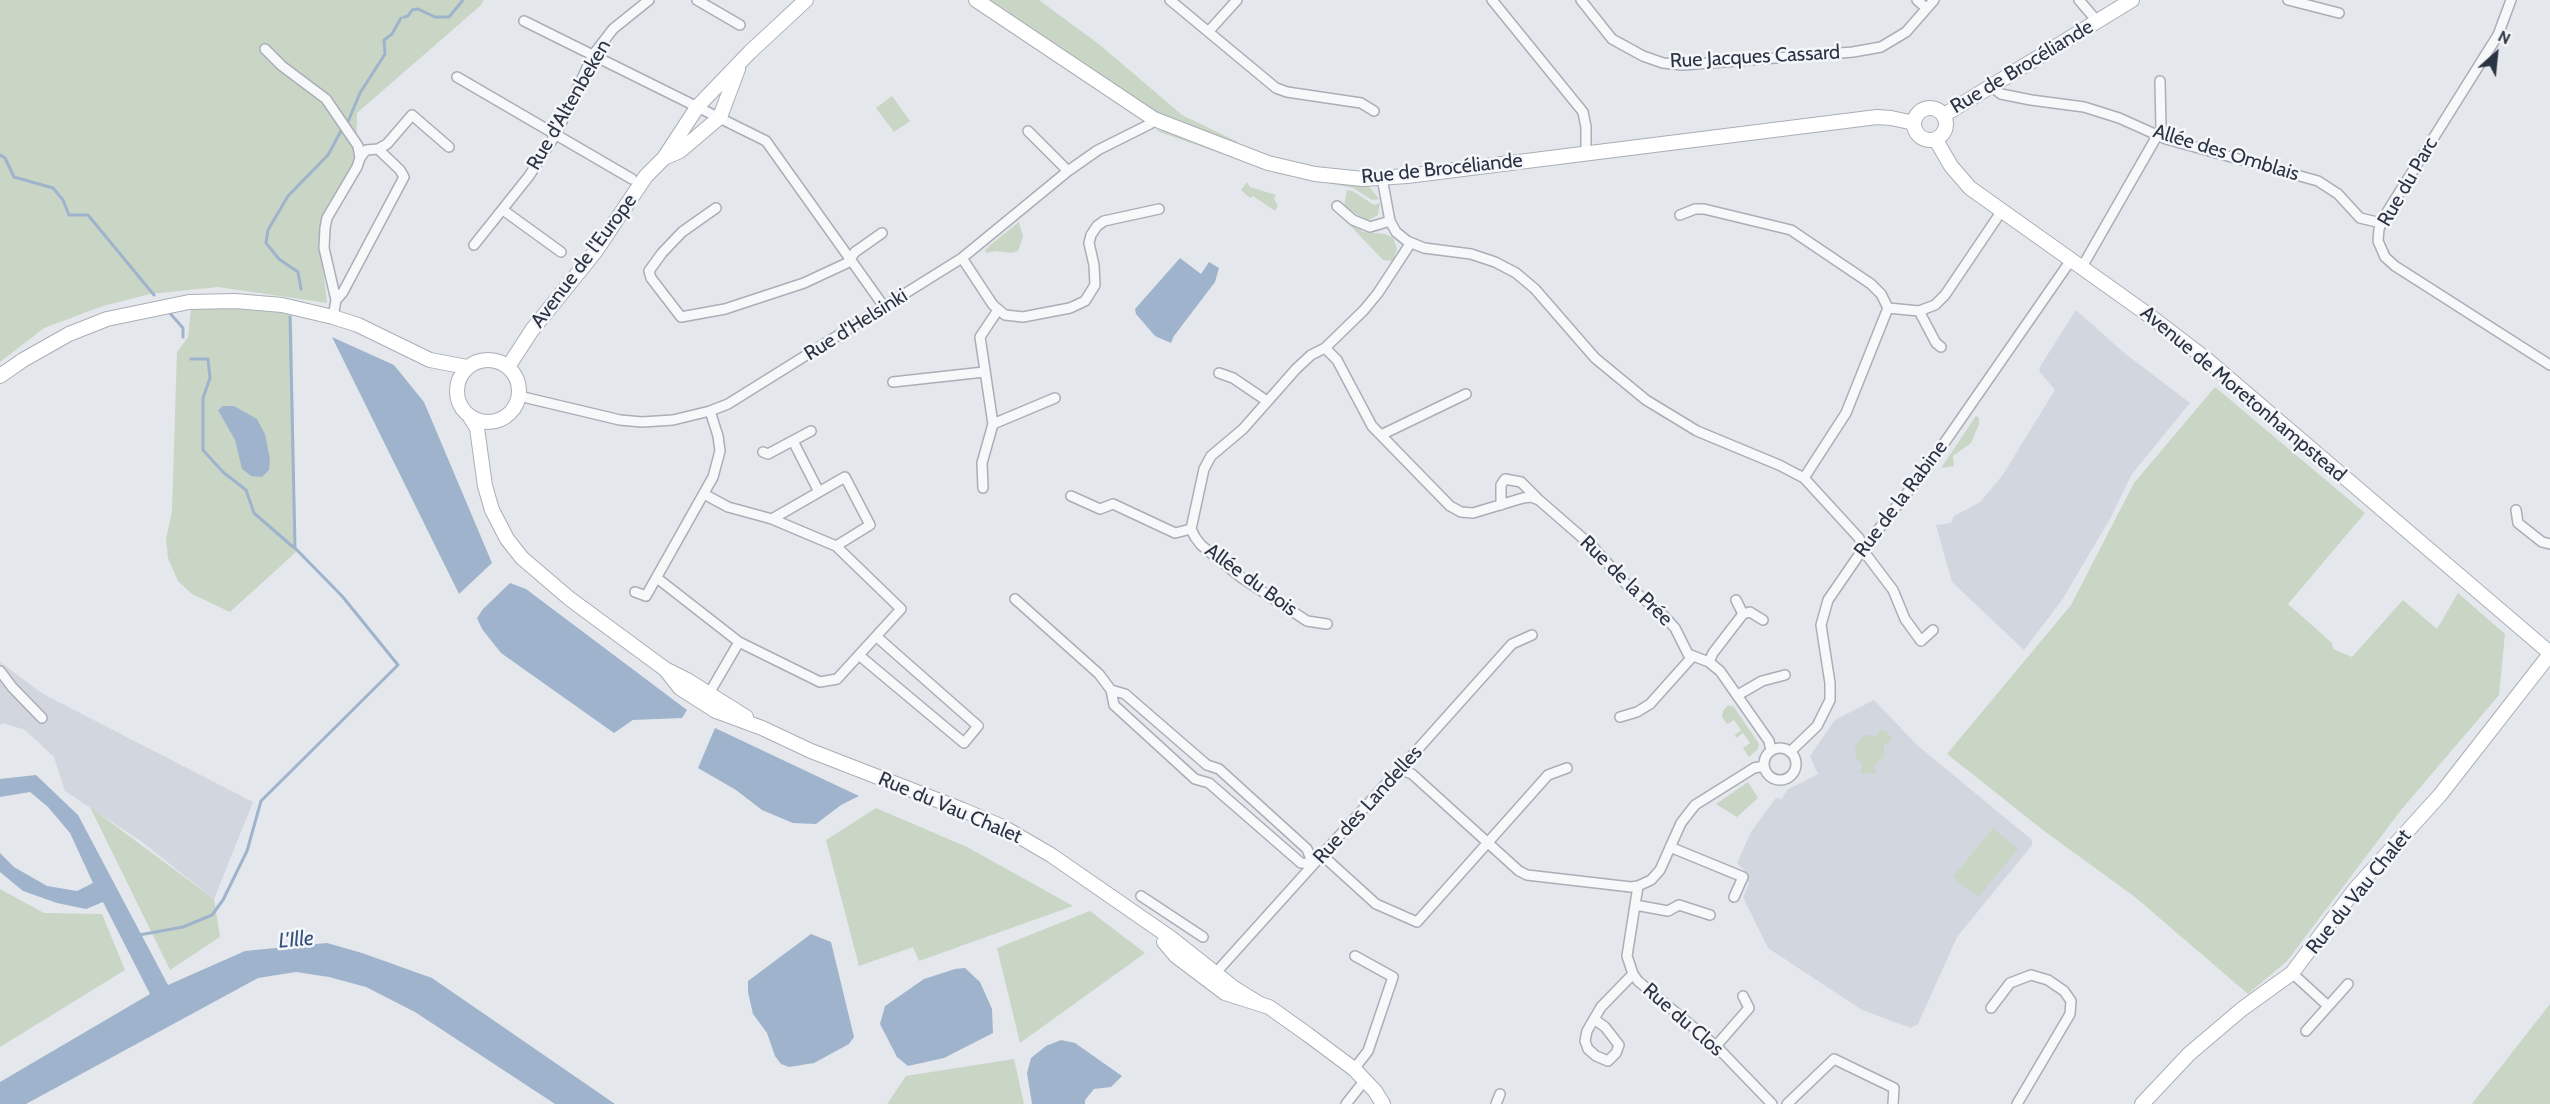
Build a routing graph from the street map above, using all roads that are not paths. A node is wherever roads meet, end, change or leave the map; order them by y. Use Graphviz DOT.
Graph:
graph roads {
  1 [pos="649,0"];
  2 [pos="698,0"];
  3 [pos="806,0"];
  4 [pos="976,0"];
  5 [pos="1170,0"];
  6 [pos="1237,0"];
  7 [pos="1581,0"];
  8 [pos="1917,0"];
  9 [pos="1934,0"];
  10 [pos="2079,0"];
  11 [pos="2132,0"];
  12 [pos="2288,0"];
  13 [pos="2511,0"];
  14 [pos="1498,2"];
  15 [pos="1926,8"];
  16 [pos="2339,13"];
  17 [pos="524,21"];
  18 [pos="2097,21"];
  19 [pos="740,25"];
  20 [pos="1209,31"];
  21 [pos="265,49"];
  22 [pos="594,55"];
  23 [pos="741,63"];
  24 [pos="457,77"];
  25 [pos="2160,81"];
  26 [pos="1991,86"];
  27 [pos="698,106"];
  28 [pos="1374,111"];
  29 [pos="1944,115"];
  30 [pos="720,117"];
  31 [pos="1154,119"];
  32 [pos="1914,123"];
  33 [pos="1028,131"];
  34 [pos="556,134"];
  35 [pos="2157,135"];
  36 [pos="1936,140"];
  37 [pos="449,147"];
  38 [pos="378,149"];
  39 [pos="1586,153"];
  40 [pos="360,158"];
  41 [pos="664,158"];
  42 [pos="1068,171"];
  43 [pos="1382,178"];
  44 [pos="632,179"];
  45 [pos="1337,206"];
  46 [pos="716,208"];
  47 [pos="1159,209"];
  48 [pos="503,210"];
  49 [pos="2001,212"];
  50 [pos="1680,215"];
  51 [pos="1390,221"];
  52 [pos="2381,223"];
  53 [pos="882,233"];
  54 [pos="1410,243"];
  55 [pos="474,245"];
  56 [pos="561,252"];
  57 [pos="851,258"];
  58 [pos="962,258"];
  59 [pos="2077,264"];
  60 [pos="336,300"];
  61 [pos="885,308"];
  62 [pos="1888,308"];
  63 [pos="998,310"];
  64 [pos="1919,311"];
  65 [pos="333,317"];
  66 [pos="1941,347"];
  67 [pos="1325,348"];
  68 [pos="430,360"];
  69 [pos="2550,365"];
  70 [pos="467,367"];
  71 [pos="508,367"];
  72 [pos="984,372"];
  73 [pos="1219,373"];
  74 [pos="0,376"];
  75 [pos="892,382"];
  76 [pos="457,385"];
  77 [pos="1466,394"];
  78 [pos="519,396"];
  79 [pos="1054,399"];
  80 [pos="1267,401"];
  81 [pos="710,411"];
  82 [pos="470,417"];
  83 [pos="494,422"];
  84 [pos="993,424"];
  85 [pos="811,431"];
  86 [pos="1381,435"];
  87 [pos="793,441"];
  88 [pos="763,452"];
  89 [pos="480,456"];
  90 [pos="1804,478"];
  91 [pos="983,488"];
  92 [pos="819,492"];
  93 [pos="704,494"];
  94 [pos="1071,496"];
  95 [pos="1537,498"];
  96 [pos="1501,505"];
  97 [pos="2516,510"];
  98 [pos="772,519"];
  99 [pos="1191,529"];
  100 [pos="2550,544"];
  101 [pos="836,546"];
  102 [pos="1863,549"];
  103 [pos="657,578"];
  104 [pos="635,592"];
  105 [pos="1015,598"];
  106 [pos="1736,600"];
  107 [pos="1743,614"];
  108 [pos="1763,620"];
  109 [pos="1328,624"];
  110 [pos="1934,630"];
  111 [pos="1532,636"];
  112 [pos="877,637"];
  113 [pos="740,642"];
  114 [pos="2550,653"];
  115 [pos="860,656"];
  116 [pos="1692,657"];
  117 [pos="1709,662"];
  118 [pos="0,671"];
  119 [pos="1785,675"];
  120 [pos="1111,690"];
  121 [pos="1738,695"];
  122 [pos="706,699"];
  123 [pos="1620,717"];
  124 [pos="42,718"];
  125 [pos="1771,751"];
  126 [pos="1790,752"];
  127 [pos="1764,766"];
  128 [pos="1567,768"];
  129 [pos="1219,769"];
  130 [pos="1404,771"];
  131 [pos="1209,783"];
  132 [pos="1489,843"];
  133 [pos="1670,847"];
  134 [pos="1322,855"];
  135 [pos="1313,864"];
  136 [pos="1638,886"];
  137 [pos="1141,896"];
  138 [pos="1734,897"];
  139 [pos="1635,905"];
  140 [pos="1165,912"];
  141 [pos="1710,915"];
  142 [pos="1156,929"];
  143 [pos="1203,938"];
  144 [pos="1355,956"];
  145 [pos="2292,973"];
  146 [pos="1633,974"];
  147 [pos="1212,977"];
  148 [pos="2348,984"];
  149 [pos="1743,996"];
  150 [pos="2327,1005"];
  151 [pos="1991,1008"];
  152 [pos="1594,1019"];
  153 [pos="2306,1031"];
  154 [pos="1716,1047"];
  155 [pos="1354,1069"];
  156 [pos="1365,1080"];
  157 [pos="1500,1094"];
  158 [pos="1346,1104"];
  159 [pos="1383,1104"];
  160 [pos="1496,1104"];
  161 [pos="1772,1104"];
  162 [pos="1787,1104"];
  163 [pos="1893,1104"];
  164 [pos="2017,1104"];
  165 [pos="2142,1104"];
  1 -- 22 [label="street, Rue d'Altenbeken"];
  2 -- 19 [label="street"];
  3 -- 23 [label="street, Avenue de l'Europe"];
  4 -- 31 [label="street, Rue de Brocéliande"];
  5 -- 20 [label="street"];
  6 -- 20 [label="street"];
  7 -- 15 [label="street, Rue Jacques Cassard"];
  8 -- 15 [label="street"];
  9 -- 15 [label="street, Rue Jacques Cassard"];
  10 -- 18 [label="street"];
  11 -- 18 [label="street, Rue de Brocéliande"];
  12 -- 16 [label="street"];
  13 -- 52 [label="street, Rue du Parc"];
  14 -- 39 [label="street"];
  17 -- 22 [label="street"];
  18 -- 26 [label="street, Rue de Brocéliande"];
  20 -- 28 [label="street"];
  21 -- 40 [label="street"];
  22 -- 27 [label="street"];
  22 -- 34 [label="street, Rue d'Altenbeken"];
  23 -- 27 [label="street, Avenue de l'Europe"];
  23 -- 30 [label="street, Avenue de l'Europe"];
  24 -- 34 [label="street"];
  25 -- 35 [label="street"];
  26 -- 29 [label="street, Rue de Brocéliande"];
  26 -- 35 [label="street, Allée des Omblais"];
  27 -- 30 [label="street"];
  27 -- 41 [label="street, Avenue de l'Europe"];
  29 -- 32 [label="street"];
  29 -- 36 [label="street"];
  30 -- 41 [label="street, Avenue de l'Europe"];
  30 -- 57 [label="street"];
  31 -- 42 [label="street, Rue d'Helsinki"];
  31 -- 43 [label="street, Rue de Brocéliande"];
  32 -- 36 [label="street"];
  32 -- 39 [label="street, Rue de Brocéliande"];
  33 -- 42 [label="street"];
  34 -- 44 [label="street"];
  34 -- 48 [label="street, Rue d'Altenbeken"];
  35 -- 52 [label="street, Allée des Omblais"];
  35 -- 59 [label="street, Rue de la Rabine"];
  36 -- 49 [label="street, Avenue de Moretonhampstead"];
  37 -- 38 [label="street"];
  38 -- 40 [label="street"];
  38 -- 60 [label="street"];
  39 -- 43 [label="street, Rue de Brocéliande"];
  40 -- 60 [label="street"];
  41 -- 71 [label="street, Avenue de l'Europe"];
  42 -- 58 [label="street, Rue d'Helsinki"];
  43 -- 51 [label="street"];
  45 -- 51 [label="street"];
  46 -- 57 [label="street"];
  47 -- 63 [label="street"];
  48 -- 55 [label="street, Rue d'Altenbeken"];
  48 -- 56 [label="street"];
  49 -- 59 [label="street, Avenue de Moretonhampstead"];
  49 -- 64 [label="street"];
  50 -- 62 [label="street"];
  51 -- 54 [label="street"];
  52 -- 69 [label="street, Rue du Parc"];
  53 -- 57 [label="street"];
  54 -- 67 [label="street, Allée du Bois"];
  54 -- 90 [label="street"];
  57 -- 61 [label="street"];
  58 -- 61 [label="street, Rue d'Helsinki"];
  58 -- 63 [label="street"];
  59 -- 102 [label="street, Rue de la Rabine"];
  59 -- 114 [label="street, Avenue de Moretonhampstead"];
  60 -- 65 [label="street"];
  61 -- 81 [label="street, Rue d'Helsinki"];
  62 -- 64 [label="street"];
  62 -- 90 [label="street"];
  63 -- 72 [label="street"];
  64 -- 66 [label="street"];
  65 -- 68 [label="street"];
  65 -- 74 [label="street"];
  67 -- 80 [label="street, Allée du Bois"];
  67 -- 86 [label="street"];
  68 -- 70 [label="street"];
  68 -- 76 [label="street"];
  70 -- 71 [label="street"];
  70 -- 76 [label="street"];
  71 -- 78 [label="street"];
  72 -- 75 [label="street"];
  72 -- 84 [label="street"];
  73 -- 80 [label="street"];
  76 -- 82 [label="street"];
  77 -- 86 [label="street"];
  78 -- 81 [label="street, Rue d'Helsinki"];
  78 -- 83 [label="street"];
  79 -- 84 [label="street"];
  80 -- 99 [label="street, Allée du Bois"];
  81 -- 93 [label="street"];
  82 -- 83 [label="street"];
  82 -- 89 [label="street, Rue du Vau Chalet"];
  83 -- 89 [label="street"];
  84 -- 91 [label="street"];
  85 -- 87 [label="street"];
  86 -- 96 [label="street"];
  87 -- 88 [label="street"];
  87 -- 92 [label="street"];
  89 -- 122 [label="street, Rue du Vau Chalet"];
  90 -- 102 [label="street"];
  92 -- 98 [label="street"];
  92 -- 101 [label="street"];
  93 -- 98 [label="street"];
  93 -- 103 [label="street"];
  94 -- 99 [label="street"];
  95 -- 96 [label="street"];
  95 -- 96 [label="street, Rue de la Prée"];
  95 -- 116 [label="street, Rue de la Prée"];
  97 -- 100 [label="street"];
  98 -- 101 [label="street"];
  99 -- 109 [label="street, Allée du Bois"];
  101 -- 112 [label="street"];
  102 -- 110 [label="street"];
  102 -- 126 [label="street, Rue de la Rabine"];
  103 -- 104 [label="street"];
  103 -- 113 [label="street"];
  105 -- 120 [label="street"];
  106 -- 107 [label="street"];
  107 -- 108 [label="street"];
  107 -- 117 [label="street"];
  111 -- 130 [label="street, Rue des Landelles"];
  112 -- 115 [label="street"];
  112 -- 115 [label="street"];
  113 -- 115 [label="street"];
  113 -- 122 [label="street"];
  114 -- 145 [label="street, Rue du Vau Chalet"];
  116 -- 117 [label="street"];
  116 -- 123 [label="street"];
  117 -- 121 [label="street"];
  118 -- 124 [label="street"];
  119 -- 121 [label="street"];
  120 -- 129 [label="street"];
  120 -- 131 [label="street"];
  121 -- 125 [label="street"];
  122 -- 142 [label="street, Rue du Vau Chalet"];
  125 -- 126 [label="street"];
  125 -- 127 [label="street"];
  126 -- 127 [label="street"];
  127 -- 133 [label="street"];
  128 -- 132 [label="street"];
  129 -- 131 [label="street"];
  129 -- 135 [label="street"];
  130 -- 132 [label="street"];
  130 -- 134 [label="street, Rue des Landelles"];
  131 -- 135 [label="street"];
  132 -- 134 [label="street"];
  132 -- 136 [label="street"];
  133 -- 136 [label="street"];
  133 -- 138 [label="street"];
  134 -- 135 [label="street, Rue des Landelles"];
  135 -- 147 [label="street, Rue des Landelles"];
  136 -- 139 [label="street, Rue du Clos"];
  137 -- 140 [label="street"];
  139 -- 141 [label="street"];
  139 -- 146 [label="street, Rue du Clos"];
  140 -- 142 [label="street"];
  140 -- 143 [label="street"];
  142 -- 147 [label="street, Rue du Vau Chalet"];
  144 -- 155 [label="street"];
  145 -- 150 [label="street"];
  145 -- 165 [label="street, Rue du Vau Chalet"];
  146 -- 152 [label="street"];
  146 -- 154 [label="street, Rue du Clos"];
  147 -- 155 [label="street, Rue du Vau Chalet"];
  148 -- 150 [label="street"];
  149 -- 154 [label="street"];
  150 -- 153 [label="street"];
  151 -- 164 [label="street"];
  154 -- 161 [label="street, Rue du Clos"];
  155 -- 156 [label="street, Rue du Vau Chalet"];
  156 -- 158 [label="street"];
  156 -- 159 [label="street, Rue du Vau Chalet"];
  157 -- 160 [label="street"];
  162 -- 163 [label="street"];
}
